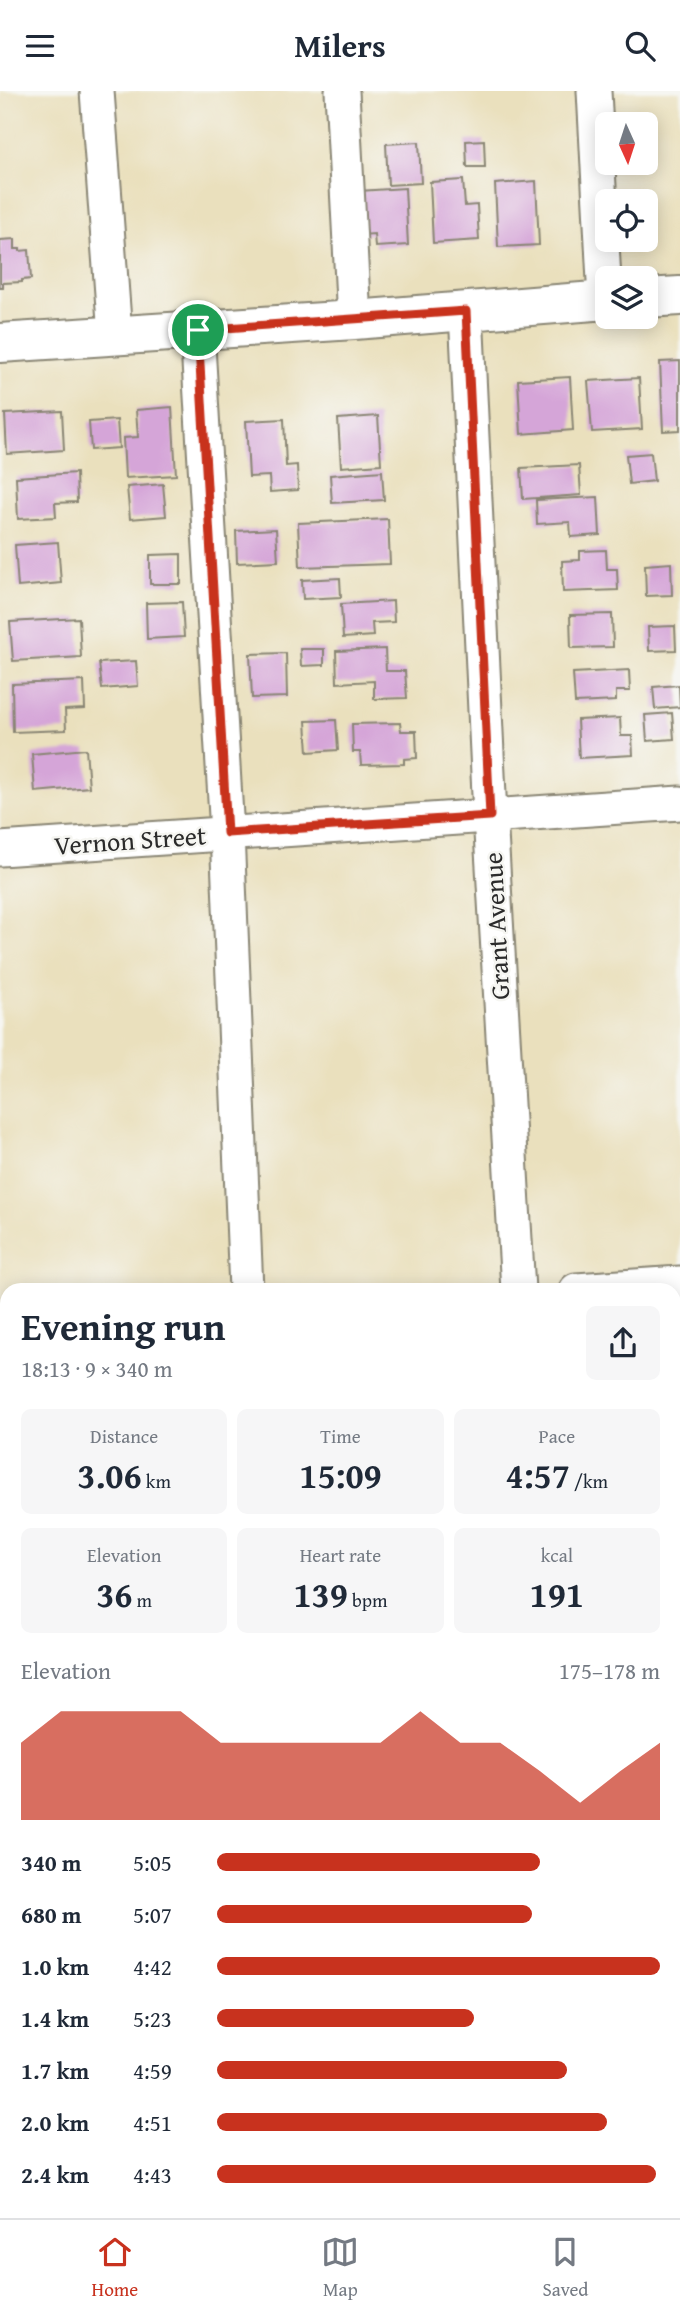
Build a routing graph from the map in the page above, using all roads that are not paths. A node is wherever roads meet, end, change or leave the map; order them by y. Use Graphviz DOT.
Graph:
graph roads {
  1 [pos="97,91"];
  2 [pos="342,91"];
  3 [pos="594,91"];
  4 [pos="604,266"];
  5 [pos="680,296"];
  6 [pos="658,297"];
  7 [pos="595,301"];
  8 [pos="466,311"];
  9 [pos="354,320"];
  10 [pos="198,330"];
  11 [pos="115,335"];
  12 [pos="0,343"];
  13 [pos="680,803"];
  14 [pos="490,816"];
  15 [pos="227,833"];
  16 [pos="0,849"];
  17 [pos="246,1283"];
  18 [pos="518,1283"];
  1 -- 11 [label="street"];
  2 -- 9 [label="street"];
  3 -- 4 [label="street"];
  5 -- 6 [label="main road"];
  7 -- 8 [label="main road"];
  8 -- 9 [label="main road"];
  8 -- 14 [label="street, Grant Avenue"];
  9 -- 10 [label="main road"];
  10 -- 11 [label="main road"];
  10 -- 15 [label="street"];
  11 -- 12 [label="main road"];
  13 -- 14 [label="street, Vernon Street"];
  14 -- 15 [label="street, Vernon Street"];
  14 -- 18 [label="street, Grant Avenue"];
  15 -- 16 [label="street, Vernon Street"];
  15 -- 17 [label="street"];
}
